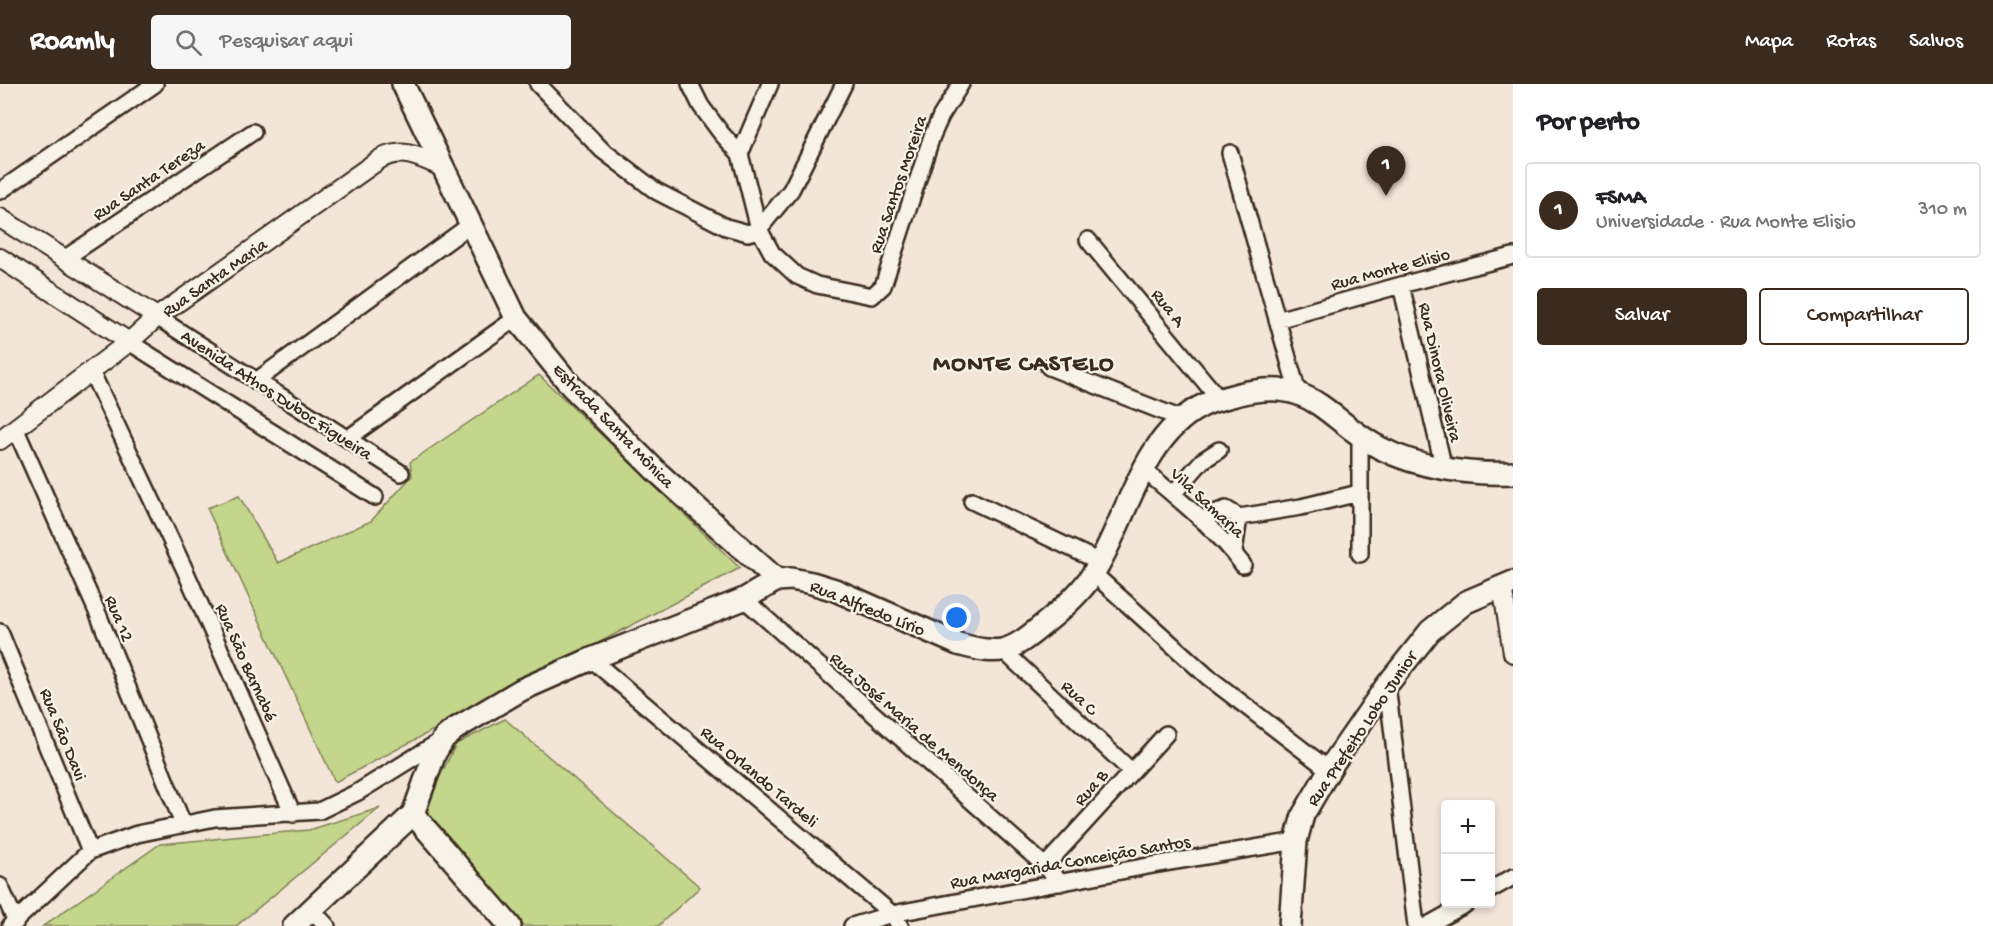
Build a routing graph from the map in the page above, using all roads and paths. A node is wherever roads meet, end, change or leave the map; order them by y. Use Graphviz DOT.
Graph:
graph roads {
  1 [pos="155,84"];
  2 [pos="403,84"];
  3 [pos="538,84"];
  4 [pos="690,84"];
  5 [pos="770,84"];
  6 [pos="844,84"];
  7 [pos="961,84"];
  8 [pos="253,132"];
  9 [pos="1230,153"];
  10 [pos="740,154"];
  11 [pos="442,167"];
  12 [pos="0,191"];
  13 [pos="0,218"];
  14 [pos="470,225"];
  15 [pos="759,229"];
  16 [pos="1088,240"];
  17 [pos="1513,256"];
  18 [pos="0,258"];
  19 [pos="64,258"];
  20 [pos="1401,285"];
  21 [pos="157,317"];
  22 [pos="516,318"];
  23 [pos="1277,320"];
  24 [pos="129,342"];
  25 [pos="1049,367"];
  26 [pos="91,371"];
  27 [pos="256,381"];
  28 [pos="1298,393"];
  29 [pos="1219,399"];
  30 [pos="1182,419"];
  31 [pos="16,430"];
  32 [pos="1360,436"];
  33 [pos="347,439"];
  34 [pos="0,440"];
  35 [pos="1219,450"];
  36 [pos="1143,469"];
  37 [pos="1444,469"];
  38 [pos="401,473"];
  39 [pos="1513,473"];
  40 [pos="1173,494"];
  41 [pos="1359,494"];
  42 [pos="375,497"];
  43 [pos="972,501"];
  44 [pos="1239,517"];
  45 [pos="1203,521"];
  46 [pos="1234,552"];
  47 [pos="1360,554"];
  48 [pos="1244,565"];
  49 [pos="1097,568"];
  50 [pos="777,580"];
  51 [pos="1508,584"];
  52 [pos="744,599"];
  53 [pos="0,632"];
  54 [pos="1004,651"];
  55 [pos="1513,653"];
  56 [pos="591,659"];
  57 [pos="1387,685"];
  58 [pos="1166,734"];
  59 [pos="444,738"];
  60 [pos="1130,770"];
  61 [pos="1329,770"];
  62 [pos="293,814"];
  63 [pos="413,814"];
  64 [pos="183,824"];
  65 [pos="1296,841"];
  66 [pos="90,850"];
  67 [pos="1045,866"];
  68 [pos="1513,877"];
  69 [pos="1061,883"];
  70 [pos="0,886"];
  71 [pos="1495,888"];
  72 [pos="1457,908"];
  73 [pos="312,910"];
  74 [pos="896,920"];
  75 [pos="13,924"];
  76 [pos="294,926"];
  77 [pos="327,926"];
  78 [pos="510,926"];
  79 [pos="852,926"];
  80 [pos="1290,926"];
  81 [pos="1416,926"];
  82 [pos="1426,926"];
  1 -- 12 [label="street"];
  2 -- 11 [label="main road, Estrada Santa Mônica"];
  3 -- 15 [label="street"];
  4 -- 10 [label="street"];
  5 -- 10 [label="street"];
  6 -- 15 [label="street"];
  7 -- 15 [label="street, Rua Santos Moreira"];
  8 -- 19 [label="street, Rua Santa Tereza"];
  9 -- 23 [label="street"];
  10 -- 15 [label="street"];
  11 -- 14 [label="main road, Estrada Santa Mônica"];
  11 -- 21 [label="street, Rua Santa Maria"];
  13 -- 19 [label="street, Avenida Athos Duboc Figueira"];
  14 -- 22 [label="main road, Estrada Santa Mônica"];
  14 -- 27 [label="street"];
  16 -- 29 [label="street, Rua A"];
  17 -- 20 [label="street, Rua Monte Elisio"];
  18 -- 24 [label="street, Avenida Athos Duboc Figueira"];
  19 -- 21 [label="street, Avenida Athos Duboc Figueira"];
  20 -- 23 [label="street, Rua Monte Elisio"];
  20 -- 37 [label="street, Rua Dinora Oliveira"];
  21 -- 24 [label="street, Rua Santa Maria"];
  21 -- 27 [label="street, Avenida Athos Duboc Figueira"];
  22 -- 33 [label="street"];
  22 -- 50 [label="main road, Estrada Santa Mônica"];
  23 -- 28 [label="street"];
  24 -- 26 [label="street, Rua Santa Maria"];
  24 -- 42 [label="street, Avenida Athos Duboc Figueira"];
  25 -- 30 [label="street"];
  26 -- 31 [label="street, Rua Santa Maria"];
  26 -- 62 [label="street, Rua São Barnabé"];
  27 -- 33 [label="street, Avenida Athos Duboc Figueira"];
  28 -- 29 [label="main road"];
  28 -- 32 [label="main road"];
  29 -- 30 [label="main road"];
  30 -- 36 [label="main road"];
  31 -- 34 [label="street, Rua Santa Maria"];
  31 -- 64 [label="street, Rua 12"];
  32 -- 37 [label="main road"];
  32 -- 41 [label="street"];
  33 -- 38 [label="street, Avenida Athos Duboc Figueira"];
  35 -- 40 [label="street"];
  36 -- 40 [label="street, Vila Samaria"];
  36 -- 49 [label="main road"];
  37 -- 39 [label="main road"];
  40 -- 45 [label="street, Vila Samaria"];
  41 -- 44 [label="street"];
  41 -- 47 [label="street"];
  43 -- 49 [label="street"];
  44 -- 45 [label="street"];
  44 -- 46 [label="street"];
  45 -- 46 [label="street, Vila Samaria"];
  46 -- 48 [label="street, Vila Samaria"];
  49 -- 54 [label="main road"];
  49 -- 61 [label="street"];
  50 -- 52 [label="main road"];
  50 -- 54 [label="main road, Rua Alfredo Lírio"];
  51 -- 55 [label="street"];
  51 -- 57 [label="main road, Rua Prefeito Lobo Junior"];
  52 -- 56 [label="main road"];
  52 -- 67 [label="street, Rua José Maria de Mendonça"];
  53 -- 66 [label="street, Rua São Davi"];
  54 -- 60 [label="street, Rua C"];
  56 -- 59 [label="main road"];
  56 -- 74 [label="street, Rua Orlando Tardeli"];
  57 -- 61 [label="main road, Rua Prefeito Lobo Junior"];
  57 -- 81 [label="street"];
  58 -- 60 [label="street, Rua B"];
  59 -- 62 [label="street"];
  59 -- 63 [label="main road"];
  60 -- 67 [label="street, Rua B"];
  61 -- 65 [label="main road, Rua Prefeito Lobo Junior"];
  62 -- 64 [label="street"];
  63 -- 73 [label="main road"];
  63 -- 78 [label="main road"];
  64 -- 66 [label="street"];
  65 -- 69 [label="street, Rua Margarida Conceição Santos"];
  65 -- 80 [label="main road, Rua Prefeito Lobo Junior"];
  66 -- 75 [label="street"];
  67 -- 69 [label="street, Rua José Maria de Mendonça"];
  68 -- 71 [label="street"];
  69 -- 74 [label="street, Rua Margarida Conceição Santos"];
  70 -- 75 [label="street"];
  72 -- 82 [label="street"];
  73 -- 76 [label="main road"];
  73 -- 77 [label="street"];
  74 -- 79 [label="street, Rua Margarida Conceição Santos"];
}
